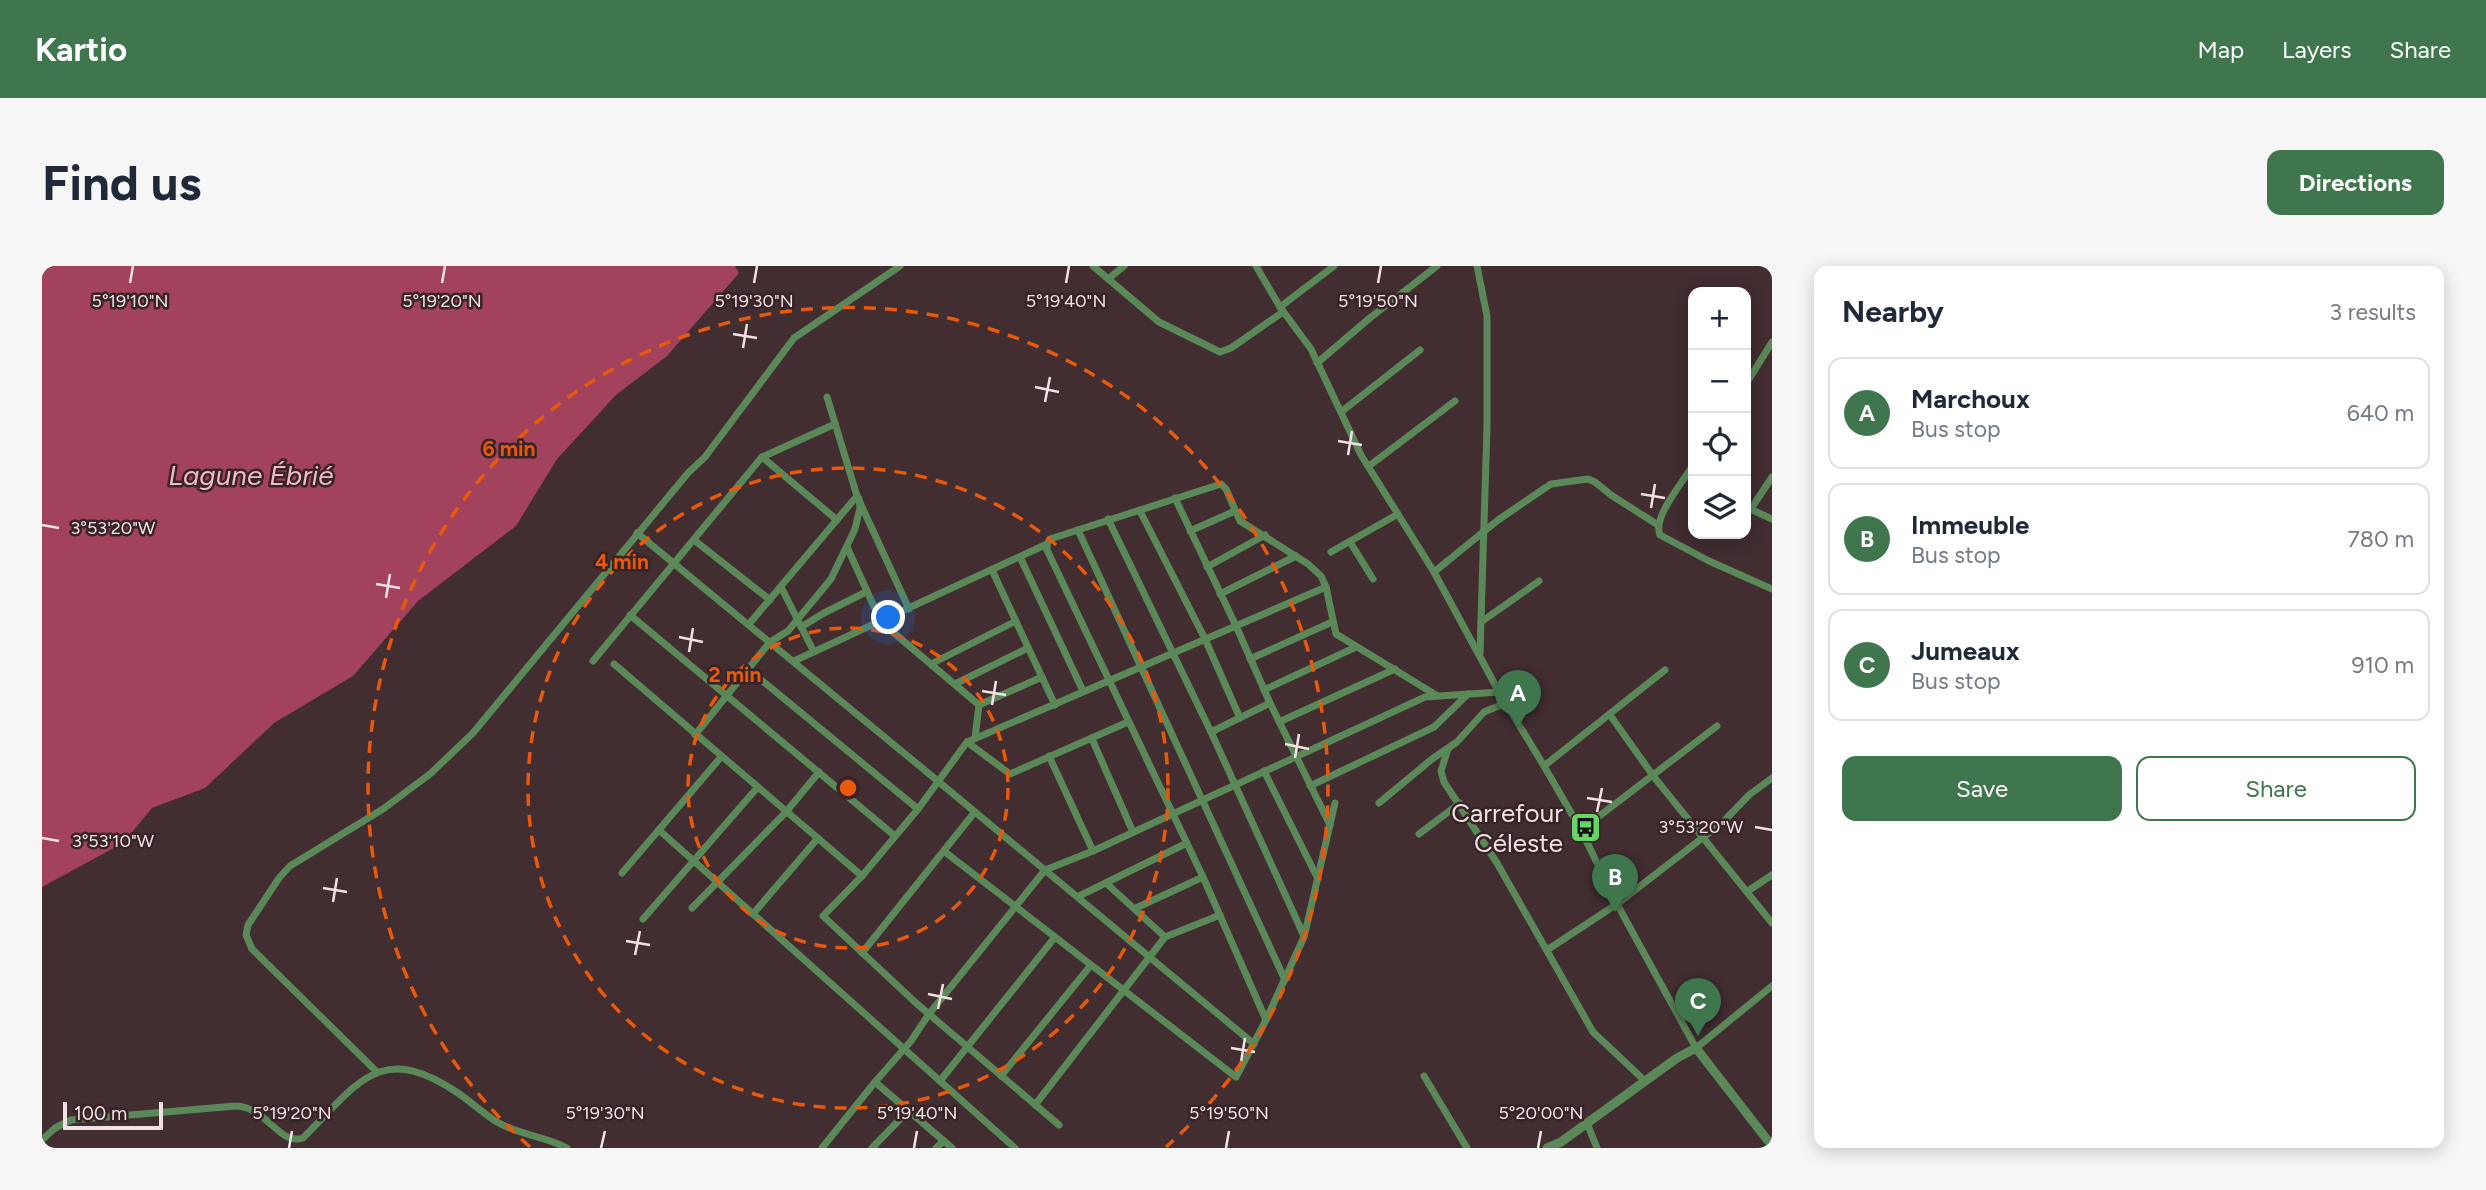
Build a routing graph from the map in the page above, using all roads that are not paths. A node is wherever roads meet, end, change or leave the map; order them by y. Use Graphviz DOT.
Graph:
graph roads {
  1 [pos="900,266"];
  2 [pos="1093,266"];
  3 [pos="1124,266"];
  4 [pos="1256,266"];
  5 [pos="1334,266"];
  6 [pos="1437,266"];
  7 [pos="1477,266"];
  8 [pos="1108,279"];
  9 [pos="1281,310"];
  10 [pos="1771,345"];
  11 [pos="1420,350"];
  12 [pos="1317,363"];
  13 [pos="1751,376"];
  14 [pos="827,397"];
  15 [pos="1455,401"];
  16 [pos="1341,412"];
  17 [pos="835,424"];
  18 [pos="762,457"];
  19 [pos="1369,466"];
  20 [pos="1688,474"];
  21 [pos="1772,477"];
  22 [pos="1684,481"];
  23 [pos="1688,483"];
  24 [pos="858,498"];
  25 [pos="1175,498"];
  26 [pos="1751,504"];
  27 [pos="1751,509"];
  28 [pos="1140,511"];
  29 [pos="1235,511"];
  30 [pos="1398,514"];
  31 [pos="1772,519"];
  32 [pos="837,520"];
  33 [pos="1108,520"];
  34 [pos="1658,525"];
  35 [pos="1078,530"];
  36 [pos="1190,531"];
  37 [pos="1485,532"];
  38 [pos="637,533"];
  39 [pos="1265,535"];
  40 [pos="694,540"];
  41 [pos="1350,542"];
  42 [pos="1047,544"];
  43 [pos="847,547"];
  44 [pos="1331,552"];
  45 [pos="1296,556"];
  46 [pos="1020,557"];
  47 [pos="674,564"];
  48 [pos="1206,567"];
  49 [pos="992,570"];
  50 [pos="1434,572"];
  51 [pos="1373,579"];
  52 [pos="1539,581"];
  53 [pos="781,587"];
  54 [pos="1326,587"];
  55 [pos="1772,589"];
  56 [pos="866,592"];
  57 [pos="1220,594"];
  58 [pos="770,600"];
  59 [pos="909,609"];
  60 [pos="630,615"];
  61 [pos="1016,621"];
  62 [pos="881,622"];
  63 [pos="1332,622"];
  64 [pos="1481,622"];
  65 [pos="749,624"];
  66 [pos="799,624"];
  67 [pos="1236,626"];
  68 [pos="1205,639"];
  69 [pos="770,642"];
  70 [pos="1356,647"];
  71 [pos="1028,648"];
  72 [pos="814,652"];
  73 [pos="1173,652"];
  74 [pos="1480,653"];
  75 [pos="1250,659"];
  76 [pos="593,661"];
  77 [pos="794,661"];
  78 [pos="614,664"];
  79 [pos="931,664"];
  80 [pos="1141,667"];
  81 [pos="748,669"];
  82 [pos="1395,669"];
  83 [pos="1665,670"];
  84 [pos="1042,677"];
  85 [pos="1108,680"];
  86 [pos="955,684"];
  87 [pos="1264,690"];
  88 [pos="1083,691"];
  89 [pos="1499,692"];
  90 [pos="1468,694"];
  91 [pos="727,695"];
  92 [pos="1437,695"];
  93 [pos="1270,703"];
  94 [pos="1506,703"];
  95 [pos="979,705"];
  96 [pos="1055,705"];
  97 [pos="1610,715"];
  98 [pos="1240,718"];
  99 [pos="1128,722"];
  100 [pos="1279,722"];
  101 [pos="1717,726"];
  102 [pos="1211,732"];
  103 [pos="695,735"];
  104 [pos="975,738"];
  105 [pos="1092,739"];
  106 [pos="967,742"];
  107 [pos="1448,749"];
  108 [pos="1049,756"];
  109 [pos="721,757"];
  110 [pos="1296,757"];
  111 [pos="1544,766"];
  112 [pos="1265,771"];
  113 [pos="819,772"];
  114 [pos="1654,777"];
  115 [pos="1772,778"];
  116 [pos="939,782"];
  117 [pos="1234,785"];
  118 [pos="1310,786"];
  119 [pos="757,788"];
  120 [pos="1203,800"];
  121 [pos="1335,803"];
  122 [pos="1379,803"];
  123 [pos="1460,803"];
  124 [pos="918,808"];
  125 [pos="786,812"];
  126 [pos="974,813"];
  127 [pos="1172,814"];
  128 [pos="1330,825"];
  129 [pos="659,830"];
  130 [pos="1581,830"];
  131 [pos="1133,832"];
  132 [pos="1419,834"];
  133 [pos="1703,835"];
  134 [pos="895,836"];
  135 [pos="818,838"];
  136 [pos="1187,843"];
  137 [pos="1093,851"];
  138 [pos="944,852"];
  139 [pos="694,860"];
  140 [pos="1045,870"];
  141 [pos="622,873"];
  142 [pos="1772,875"];
  143 [pos="862,876"];
  144 [pos="1202,877"];
  145 [pos="1318,879"];
  146 [pos="718,882"];
  147 [pos="1106,883"];
  148 [pos="1748,891"];
  149 [pos="1079,896"];
  150 [pos="1617,904"];
  151 [pos="1016,907"];
  152 [pos="692,908"];
  153 [pos="1136,908"];
  154 [pos="753,914"];
  155 [pos="1220,915"];
  156 [pos="643,919"];
  157 [pos="1772,923"];
  158 [pos="1055,937"];
  159 [pos="1166,937"];
  160 [pos="1304,937"];
  161 [pos="1547,950"];
  162 [pos="862,953"];
  163 [pos="1148,957"];
  164 [pos="1091,965"];
  165 [pos="1286,980"];
  166 [pos="1772,986"];
  167 [pos="1124,991"];
  168 [pos="929,1014"];
  169 [pos="1266,1020"];
  170 [pos="1254,1044"];
  171 [pos="967,1046"];
  172 [pos="1696,1048"];
  173 [pos="905,1049"];
  174 [pos="376,1072"];
  175 [pos="1001,1076"];
  176 [pos="1424,1076"];
  177 [pos="940,1081"];
  178 [pos="1645,1081"];
  179 [pos="875,1082"];
  180 [pos="1035,1104"];
  181 [pos="908,1111"];
  182 [pos="1587,1123"];
  183 [pos="1059,1125"];
  184 [pos="42,1140"];
  185 [pos="944,1141"];
  186 [pos="1772,1146"];
  187 [pos="566,1148"];
  188 [pos="822,1148"];
  189 [pos="872,1148"];
  190 [pos="936,1148"];
  191 [pos="953,1148"];
  192 [pos="1015,1148"];
  193 [pos="1467,1148"];
  194 [pos="1547,1148"];
  195 [pos="1597,1148"];
  1 -- 38 [label="street"];
  2 -- 8 [label="street"];
  3 -- 8 [label="street"];
  4 -- 9 [label="street"];
  5 -- 9 [label="street"];
  6 -- 12 [label="street"];
  7 -- 37 [label="street"];
  8 -- 9 [label="street"];
  9 -- 12 [label="street"];
  10 -- 13 [label="street"];
  11 -- 16 [label="street"];
  12 -- 16 [label="street"];
  14 -- 17 [label="street"];
  15 -- 19 [label="street"];
  16 -- 19 [label="street"];
  17 -- 18 [label="street"];
  17 -- 24 [label="street"];
  18 -- 32 [label="street"];
  18 -- 40 [label="street"];
  19 -- 30 [label="street"];
  20 -- 22 [label="street"];
  21 -- 26 [label="street"];
  22 -- 23 [label="street"];
  22 -- 34 [label="street"];
  24 -- 32 [label="street"];
  24 -- 43 [label="street"];
  24 -- 59 [label="street"];
  25 -- 28 [label="street"];
  25 -- 29 [label="street"];
  25 -- 36 [label="street"];
  27 -- 31 [label="street"];
  28 -- 33 [label="street"];
  28 -- 68 [label="street"];
  29 -- 36 [label="street"];
  29 -- 39 [label="street"];
  30 -- 41 [label="street"];
  30 -- 50 [label="street"];
  32 -- 53 [label="street"];
  33 -- 35 [label="street"];
  33 -- 73 [label="street"];
  34 -- 37 [label="street"];
  34 -- 55 [label="street"];
  35 -- 42 [label="street"];
  35 -- 80 [label="street"];
  36 -- 48 [label="street"];
  37 -- 50 [label="street"];
  37 -- 64 [label="street"];
  38 -- 47 [label="street"];
  38 -- 174 [label="street"];
  39 -- 45 [label="street"];
  39 -- 48 [label="street"];
  40 -- 47 [label="street"];
  40 -- 58 [label="street"];
  41 -- 44 [label="street"];
  41 -- 51 [label="street"];
  42 -- 46 [label="street"];
  42 -- 85 [label="street"];
  43 -- 56 [label="street"];
  43 -- 66 [label="street"];
  45 -- 54 [label="street"];
  45 -- 57 [label="street"];
  46 -- 49 [label="street"];
  46 -- 88 [label="street"];
  47 -- 60 [label="street"];
  47 -- 65 [label="street"];
  48 -- 57 [label="street"];
  49 -- 59 [label="street"];
  49 -- 61 [label="street"];
  50 -- 74 [label="street"];
  52 -- 64 [label="street"];
  53 -- 58 [label="street"];
  53 -- 66 [label="street"];
  54 -- 63 [label="street"];
  54 -- 67 [label="street"];
  56 -- 62 [label="street"];
  56 -- 66 [label="street"];
  57 -- 67 [label="street"];
  58 -- 65 [label="street"];
  59 -- 62 [label="street"];
  60 -- 76 [label="street"];
  60 -- 91 [label="street"];
  61 -- 71 [label="street"];
  61 -- 79 [label="street"];
  62 -- 72 [label="street"];
  62 -- 79 [label="street"];
  63 -- 70 [label="street"];
  63 -- 75 [label="street"];
  64 -- 74 [label="street"];
  65 -- 69 [label="street"];
  66 -- 69 [label="street"];
  66 -- 72 [label="street"];
  67 -- 68 [label="street"];
  67 -- 75 [label="street"];
  68 -- 73 [label="street"];
  68 -- 98 [label="street"];
  69 -- 77 [label="street"];
  69 -- 81 [label="street"];
  70 -- 82 [label="street"];
  70 -- 87 [label="street"];
  71 -- 84 [label="street"];
  71 -- 86 [label="street"];
  72 -- 77 [label="street"];
  73 -- 80 [label="street"];
  73 -- 102 [label="street"];
  74 -- 89 [label="street"];
  75 -- 87 [label="street"];
  77 -- 116 [label="street"];
  78 -- 103 [label="street"];
  79 -- 86 [label="street"];
  80 -- 85 [label="street"];
  80 -- 120 [label="street"];
  81 -- 91 [label="street"];
  81 -- 124 [label="street"];
  82 -- 92 [label="street"];
  82 -- 100 [label="street"];
  83 -- 97 [label="street"];
  84 -- 95 [label="street"];
  84 -- 96 [label="street"];
  85 -- 88 [label="street"];
  85 -- 99 [label="street"];
  86 -- 95 [label="street"];
  87 -- 93 [label="street"];
  88 -- 96 [label="street"];
  89 -- 90 [label="street"];
  89 -- 94 [label="street"];
  90 -- 92 [label="street"];
  90 -- 118 [label="street"];
  91 -- 103 [label="street"];
  91 -- 113 [label="street"];
  92 -- 110 [label="street"];
  93 -- 98 [label="street"];
  93 -- 100 [label="street"];
  94 -- 107 [label="street"];
  94 -- 111 [label="street"];
  95 -- 104 [label="street"];
  96 -- 104 [label="street"];
  97 -- 111 [label="street"];
  97 -- 114 [label="street"];
  98 -- 102 [label="street"];
  99 -- 105 [label="street"];
  99 -- 127 [label="street"];
  100 -- 110 [label="street"];
  101 -- 114 [label="street"];
  102 -- 117 [label="street"];
  103 -- 109 [label="street"];
  104 -- 106 [label="street"];
  105 -- 108 [label="street"];
  105 -- 131 [label="street"];
  106 -- 108 [label="street"];
  106 -- 116 [label="street"];
  107 -- 122 [label="street"];
  107 -- 123 [label="street"];
  108 -- 137 [label="street"];
  109 -- 119 [label="street"];
  109 -- 129 [label="street"];
  110 -- 112 [label="street"];
  110 -- 118 [label="street"];
  111 -- 130 [label="street"];
  112 -- 117 [label="street"];
  112 -- 145 [label="street"];
  113 -- 125 [label="street"];
  113 -- 134 [label="street"];
  114 -- 130 [label="street"];
  114 -- 133 [label="street"];
  115 -- 133 [label="street"];
  116 -- 124 [label="street"];
  116 -- 126 [label="street"];
  117 -- 120 [label="street"];
  117 -- 160 [label="street"];
  118 -- 128 [label="street"];
  119 -- 125 [label="street"];
  119 -- 139 [label="street"];
  120 -- 127 [label="street"];
  120 -- 165 [label="street"];
  121 -- 128 [label="street"];
  123 -- 132 [label="street"];
  123 -- 161 [label="street"];
  124 -- 134 [label="street"];
  125 -- 135 [label="street"];
  125 -- 146 [label="street"];
  126 -- 138 [label="street"];
  126 -- 140 [label="street"];
  127 -- 131 [label="street"];
  127 -- 136 [label="street"];
  128 -- 145 [label="street"];
  129 -- 139 [label="street"];
  129 -- 141 [label="street"];
  130 -- 150 [label="street"];
  131 -- 137 [label="street"];
  133 -- 148 [label="street"];
  133 -- 150 [label="street"];
  134 -- 143 [label="street"];
  135 -- 143 [label="street"];
  135 -- 154 [label="street"];
  136 -- 144 [label="street"];
  136 -- 147 [label="street"];
  137 -- 140 [label="street"];
  138 -- 151 [label="street"];
  138 -- 162 [label="street"];
  139 -- 146 [label="street"];
  139 -- 156 [label="street"];
  140 -- 149 [label="street"];
  140 -- 151 [label="street"];
  142 -- 148 [label="street"];
  143 -- 162 [label="street"];
  144 -- 153 [label="street"];
  144 -- 155 [label="street"];
  145 -- 160 [label="street"];
  146 -- 152 [label="street"];
  146 -- 154 [label="street"];
  147 -- 149 [label="street"];
  147 -- 153 [label="street"];
  148 -- 157 [label="street"];
  149 -- 163 [label="street"];
  150 -- 161 [label="street"];
  150 -- 172 [label="street"];
  151 -- 158 [label="street"];
  151 -- 168 [label="street"];
  153 -- 159 [label="street"];
  154 -- 173 [label="street"];
  155 -- 159 [label="street"];
  155 -- 169 [label="street"];
  158 -- 164 [label="street"];
  158 -- 171 [label="street"];
  159 -- 163 [label="street"];
  160 -- 165 [label="street"];
  161 -- 178 [label="street"];
  162 -- 168 [label="street"];
  163 -- 167 [label="street"];
  163 -- 170 [label="street"];
  164 -- 167 [label="street"];
  164 -- 175 [label="street"];
  165 -- 169 [label="street"];
  166 -- 172 [label="street"];
  167 -- 170 [label="street"];
  167 -- 180 [label="street"];
  168 -- 171 [label="street"];
  168 -- 173 [label="street"];
  169 -- 170 [label="street"];
  171 -- 175 [label="street"];
  171 -- 177 [label="street"];
  172 -- 178 [label="street"];
  172 -- 186 [label="street"];
  173 -- 177 [label="street"];
  173 -- 179 [label="street"];
  174 -- 184 [label="street"];
  174 -- 187 [label="street"];
  175 -- 180 [label="street"];
  176 -- 193 [label="street"];
  177 -- 192 [label="street"];
  178 -- 182 [label="street"];
  179 -- 181 [label="street"];
  179 -- 188 [label="street"];
  180 -- 183 [label="street"];
  181 -- 185 [label="street"];
  181 -- 189 [label="street"];
  182 -- 194 [label="street"];
  182 -- 195 [label="street"];
  185 -- 190 [label="street"];
  185 -- 191 [label="street"];
}
